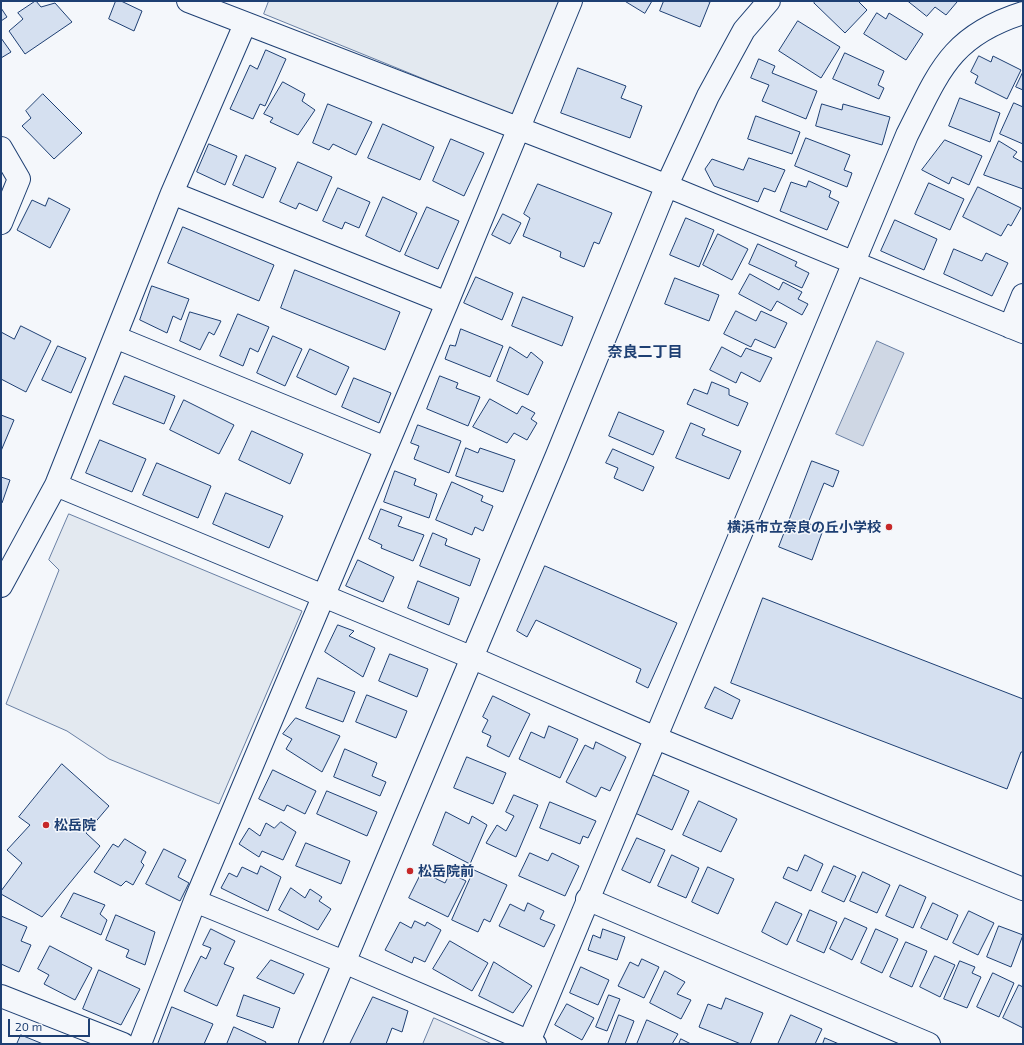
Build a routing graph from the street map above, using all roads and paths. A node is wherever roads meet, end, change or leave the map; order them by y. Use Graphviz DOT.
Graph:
graph roads {
  1 [pos="188,1"];
  2 [pos="571,1"];
  3 [pos="769,1"];
  4 [pos="1023,13"];
  5 [pos="245,24"];
  6 [pos="520,129"];
  7 [pos="1,148"];
  8 [pos="667,185"];
  9 [pos="172,193"];
  10 [pos="1,223"];
  11 [pos="853,263"];
  12 [pos="1023,294"];
  13 [pos="447,303"];
  14 [pos="1016,330"];
  15 [pos="115,337"];
  16 [pos="386,448"];
  17 [pos="56,485"];
  18 [pos="1,586"];
  19 [pos="324,597"];
  20 [pos="472,658"];
  21 [pos="656,738"];
  22 [pos="1023,889"];
  23 [pos="587,899"];
  24 [pos="195,901"];
  25 [pos="344,962"];
  26 [pos="1,996"];
  27 [pos="531,1043"];
  28 [pos="123,1044"];
  29 [pos="140,1044"];
  30 [pos="310,1044"];
  31 [pos="929,1044"];
  1 -- 5 [label="street"];
  2 -- 6 [label="street"];
  3 -- 8 [label="street"];
  4 -- 11 [label="street"];
  5 -- 6 [label="street"];
  5 -- 9 [label="street"];
  6 -- 8 [label="street"];
  6 -- 13 [label="street"];
  7 -- 10 [label="street"];
  8 -- 11 [label="street"];
  8 -- 20 [label="street"];
  9 -- 13 [label="street"];
  9 -- 15 [label="street"];
  11 -- 14 [label="street"];
  11 -- 21 [label="street"];
  12 -- 14 [label="street"];
  13 -- 16 [label="street"];
  15 -- 16 [label="street"];
  15 -- 17 [label="street"];
  16 -- 19 [label="street"];
  17 -- 18 [label="street"];
  17 -- 19 [label="street"];
  19 -- 20 [label="street"];
  19 -- 24 [label="street"];
  20 -- 21 [label="street"];
  20 -- 25 [label="street"];
  21 -- 22 [label="street"];
  21 -- 23 [label="street"];
  23 -- 27 [label="street"];
  23 -- 31 [label="street"];
  24 -- 25 [label="street"];
  24 -- 29 [label="street"];
  25 -- 27 [label="street"];
  25 -- 30 [label="street"];
  26 -- 28 [label="street"];
}
